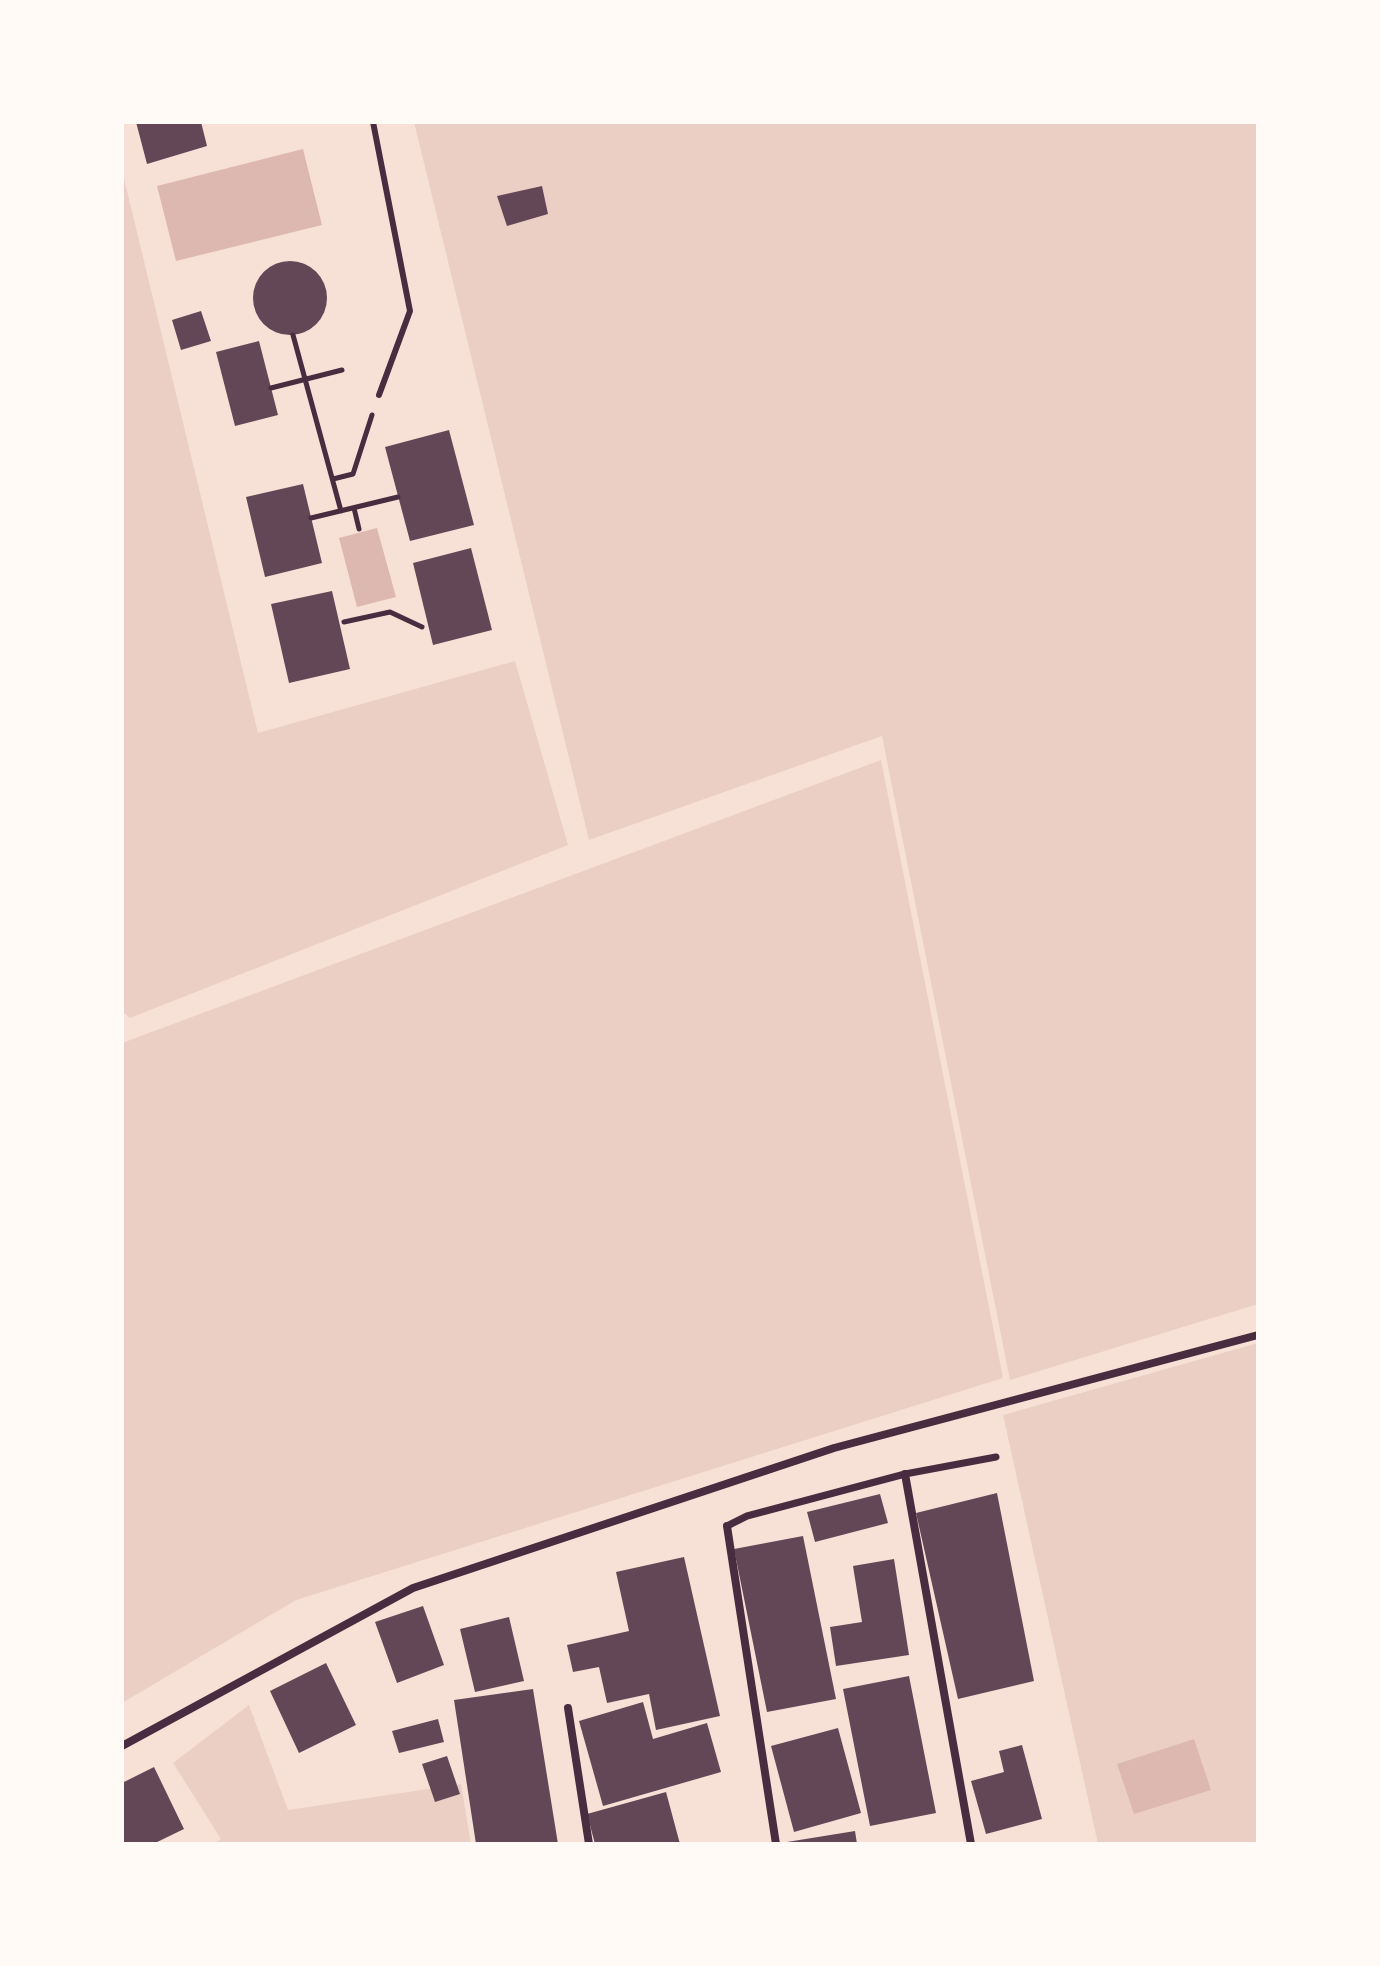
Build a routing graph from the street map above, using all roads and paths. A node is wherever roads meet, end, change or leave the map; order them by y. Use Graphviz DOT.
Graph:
graph roads {
  1 [pos="373,122"];
  2 [pos="293,335"];
  3 [pos="342,370"];
  4 [pos="305,379"];
  5 [pos="271,388"];
  6 [pos="379,395"];
  7 [pos="333,479"];
  8 [pos="398,497"];
  9 [pos="354,508"];
  10 [pos="341,511"];
  11 [pos="311,518"];
  12 [pos="359,529"];
  13 [pos="344,622"];
  14 [pos="422,627"];
  15 [pos="1258,1335"];
  16 [pos="996,1457"];
  17 [pos="905,1474"];
  18 [pos="727,1526"];
  19 [pos="568,1708"];
  20 [pos="122,1746"];
  21 [pos="589,1844"];
  22 [pos="776,1844"];
  23 [pos="971,1844"];
  1 -- 6 [label="lane"];
  2 -- 4 [label="path"];
  3 -- 4 [label="path"];
  4 -- 5 [label="path"];
  4 -- 7 [label="path"];
  6 -- 7 [label="path"];
  7 -- 10 [label="path"];
  8 -- 9 [label="path"];
  9 -- 10 [label="path"];
  9 -- 12 [label="path"];
  10 -- 11 [label="path"];
  13 -- 14 [label="path"];
  15 -- 20 [label="street"];
  16 -- 17 [label="street"];
  17 -- 18 [label="street"];
  17 -- 23 [label="street"];
  18 -- 22 [label="street"];
  19 -- 21 [label="street"];
}
